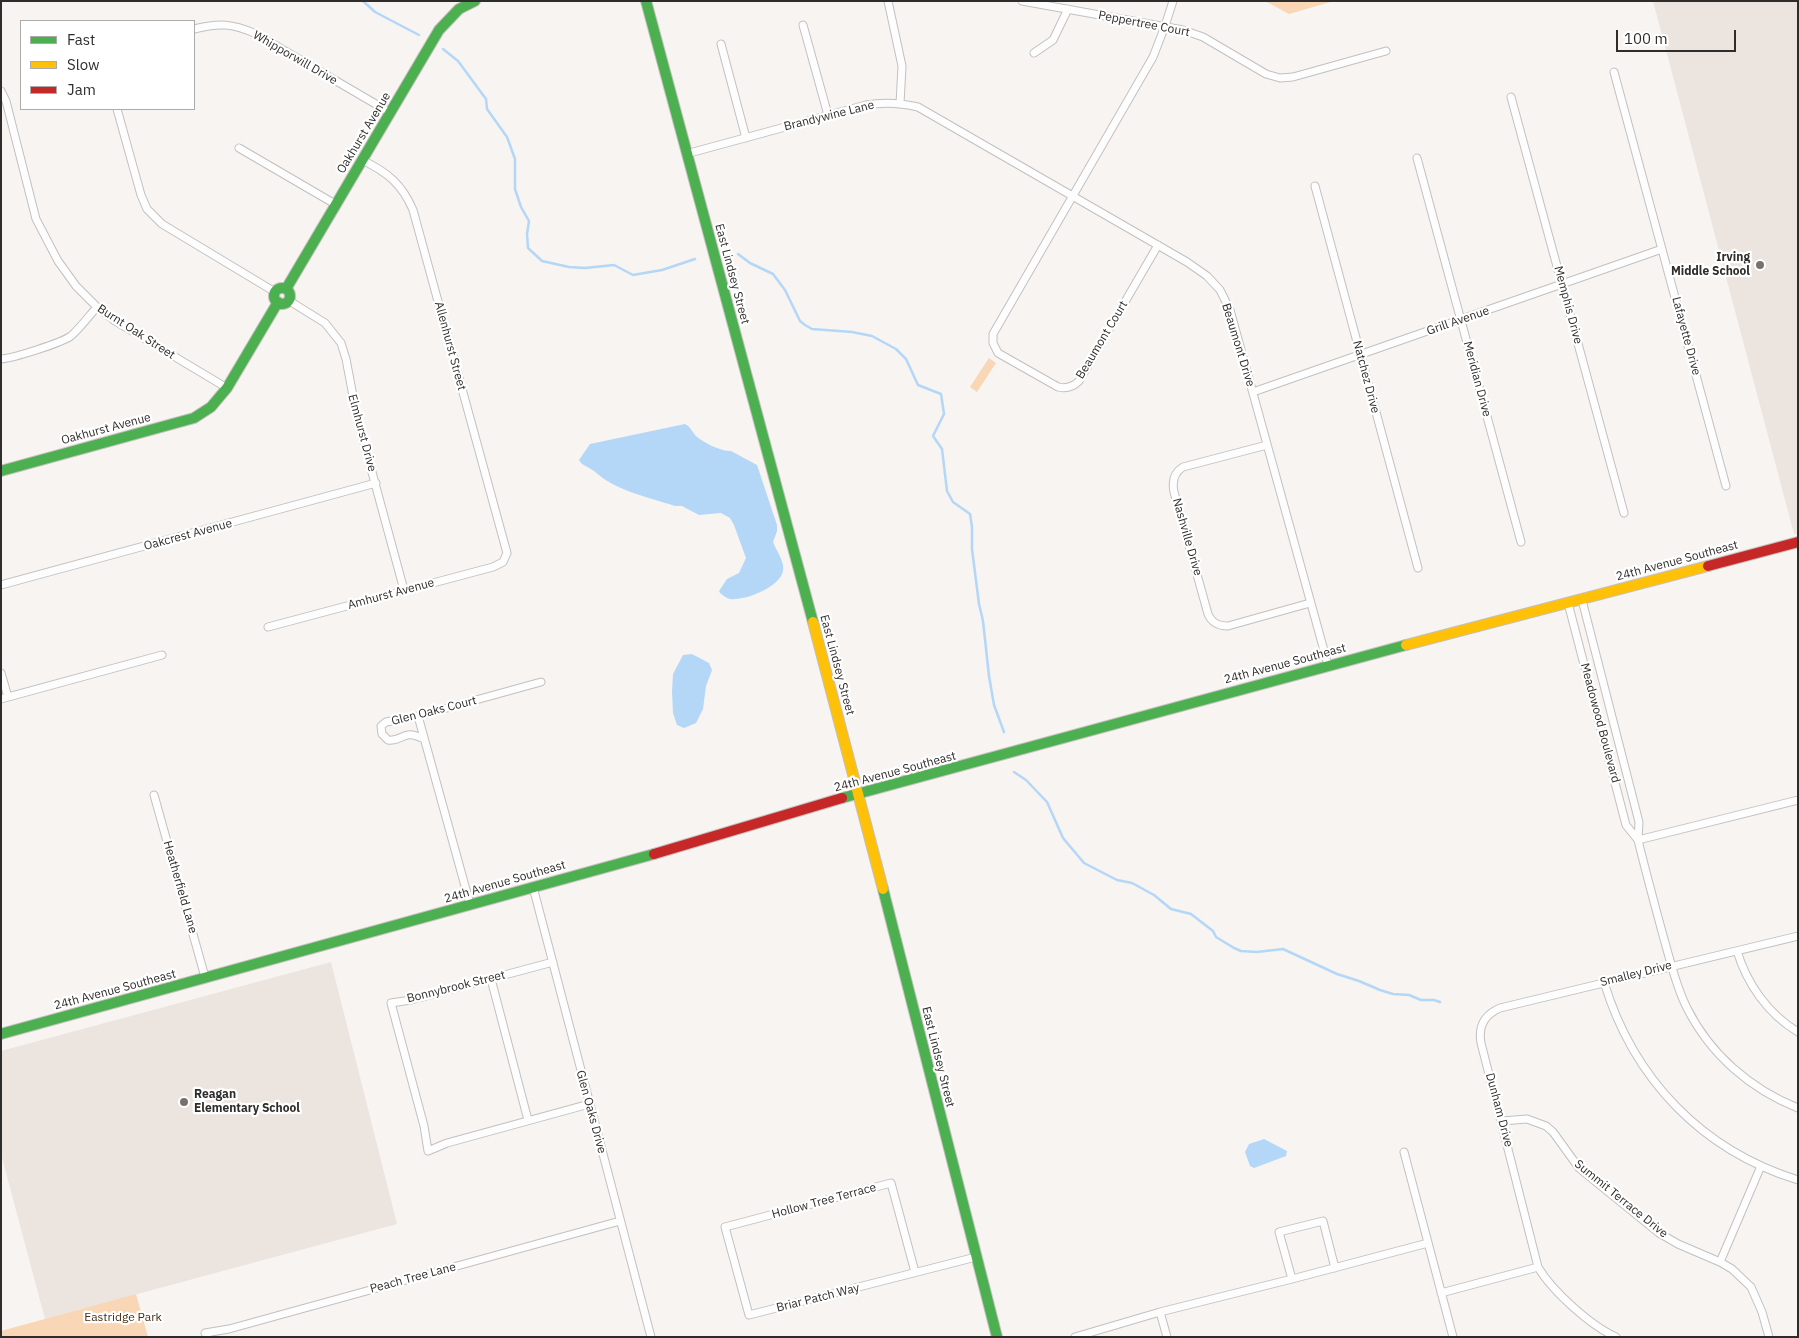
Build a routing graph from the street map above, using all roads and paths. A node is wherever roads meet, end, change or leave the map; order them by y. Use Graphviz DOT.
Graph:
graph roads {
  1 [pos="475,1"];
  2 [pos="646,1"];
  3 [pos="888,1"];
  4 [pos="1022,1"];
  5 [pos="1173,1"];
  6 [pos="1068,9"];
  7 [pos="803,25"];
  8 [pos="1166,26"];
  9 [pos="195,29"];
  10 [pos="720,44"];
  11 [pos="1386,51"];
  12 [pos="1034,52"];
  13 [pos="1614,72"];
  14 [pos="1,91"];
  15 [pos="1511,97"];
  16 [pos="900,104"];
  17 [pos="117,110"];
  18 [pos="391,113"];
  19 [pos="828,115"];
  20 [pos="746,138"];
  21 [pos="239,148"];
  22 [pos="686,154"];
  23 [pos="1417,158"];
  24 [pos="362,160"];
  25 [pos="1315,186"];
  26 [pos="1072,195"];
  27 [pos="335,204"];
  28 [pos="1158,246"];
  29 [pos="1662,249"];
  30 [pos="1562,284"];
  31 [pos="286,289"];
  32 [pos="275,292"];
  33 [pos="288,300"];
  34 [pos="278,302"];
  35 [pos="97,307"];
  36 [pos="1461,320"];
  37 [pos="1360,355"];
  38 [pos="1,359"];
  39 [pos="227,388"];
  40 [pos="1253,392"];
  41 [pos="1267,445"];
  42 [pos="1,471"];
  43 [pos="376,484"];
  44 [pos="1726,486"];
  45 [pos="1624,513"];
  46 [pos="1521,542"];
  47 [pos="1798,542"];
  48 [pos="507,553"];
  49 [pos="1418,568"];
  50 [pos="1,586"];
  51 [pos="404,590"];
  52 [pos="1582,600"];
  53 [pos="1568,603"];
  54 [pos="1310,604"];
  55 [pos="268,627"];
  56 [pos="162,655"];
  57 [pos="1328,665"];
  58 [pos="1,673"];
  59 [pos="541,682"];
  60 [pos="4,698"];
  61 [pos="418,716"];
  62 [pos="424,739"];
  63 [pos="859,794"];
  64 [pos="154,796"];
  65 [pos="1798,800"];
  66 [pos="1638,840"];
  67 [pos="533,887"];
  68 [pos="470,904"];
  69 [pos="1798,936"];
  70 [pos="1737,950"];
  71 [pos="553,962"];
  72 [pos="1671,966"];
  73 [pos="206,977"];
  74 [pos="491,979"];
  75 [pos="1604,982"];
  76 [pos="1481,1025"];
  77 [pos="1798,1032"];
  78 [pos="1,1034"];
  79 [pos="589,1104"];
  80 [pos="1798,1108"];
  81 [pos="528,1120"];
  82 [pos="1502,1121"];
  83 [pos="1404,1152"];
  84 [pos="1761,1166"];
  85 [pos="1798,1180"];
  86 [pos="620,1221"];
  87 [pos="725,1227"];
  88 [pos="1428,1243"];
  89 [pos="976,1257"];
  90 [pos="1720,1262"];
  91 [pos="1538,1267"];
  92 [pos="1335,1268"];
  93 [pos="915,1272"];
  94 [pos="1292,1279"];
  95 [pos="1441,1293"];
  96 [pos="1160,1312"];
  97 [pos="206,1335"];
  98 [pos="651,1337"];
  99 [pos="998,1337"];
  100 [pos="1075,1337"];
  101 [pos="1167,1337"];
  102 [pos="1452,1337"];
  103 [pos="1616,1337"];
  104 [pos="1769,1337"];
  1 -- 18 [label="street, Oakhurst Avenue"];
  2 -- 22 [label="street, East Lindsey Street"];
  3 -- 16 [label="street"];
  4 -- 6 [label="street, Peppertree Court"];
  5 -- 8 [label="street"];
  6 -- 8 [label="street, Peppertree Court"];
  6 -- 12 [label="street"];
  7 -- 19 [label="street"];
  8 -- 11 [label="street, Peppertree Court"];
  8 -- 26 [label="street"];
  9 -- 18 [label="street, Whipporwill Drive"];
  10 -- 20 [label="street"];
  13 -- 29 [label="street, Lafayette Drive"];
  14 -- 35 [label="street, Burnt Oak Street"];
  15 -- 30 [label="street, Memphis Drive"];
  16 -- 19 [label="street, Brandywine Lane"];
  16 -- 26 [label="street, Brandywine Lane"];
  17 -- 32 [label="street"];
  18 -- 24 [label="street, Oakhurst Avenue"];
  19 -- 20 [label="street, Brandywine Lane"];
  20 -- 22 [label="street, Brandywine Lane"];
  21 -- 27 [label="street"];
  22 -- 63 [label="street, East Lindsey Street"];
  23 -- 36 [label="street, Meridian Drive"];
  24 -- 27 [label="street, Oakhurst Avenue"];
  24 -- 48 [label="street, Allenhurst Street"];
  25 -- 37 [label="street, Natchez Drive"];
  26 -- 28 [label="street, Beaumont Drive"];
  26 -- 28 [label="street, Beaumont Court"];
  27 -- 31 [label="street, Oakhurst Avenue"];
  28 -- 40 [label="street, Beaumont Drive"];
  29 -- 30 [label="street, Grill Avenue"];
  29 -- 44 [label="street, Lafayette Drive"];
  30 -- 36 [label="street, Grill Avenue"];
  30 -- 45 [label="street, Memphis Drive"];
  31 -- 32 [label="street"];
  31 -- 33 [label="street"];
  32 -- 34 [label="street"];
  33 -- 34 [label="street"];
  33 -- 43 [label="street, Elmhurst Drive"];
  34 -- 39 [label="street, Oakhurst Avenue"];
  35 -- 38 [label="street"];
  35 -- 39 [label="street, Burnt Oak Street"];
  36 -- 37 [label="street, Grill Avenue"];
  36 -- 46 [label="street, Meridian Drive"];
  37 -- 40 [label="street, Grill Avenue"];
  37 -- 49 [label="street, Natchez Drive"];
  39 -- 42 [label="street, Oakhurst Avenue"];
  40 -- 41 [label="street, Beaumont Drive"];
  41 -- 54 [label="street, Beaumont Drive"];
  41 -- 54 [label="street, Nashville Drive"];
  43 -- 50 [label="street, Oakcrest Avenue"];
  43 -- 51 [label="street, Elmhurst Drive"];
  47 -- 52 [label="street, 24th Avenue Southeast"];
  48 -- 51 [label="street, Amhurst Avenue"];
  51 -- 55 [label="street, Amhurst Avenue"];
  52 -- 53 [label="street, 24th Avenue Southeast"];
  52 -- 66 [label="street, Meadowood Boulevard"];
  53 -- 57 [label="street, 24th Avenue Southeast"];
  53 -- 66 [label="street, Meadowood Boulevard"];
  54 -- 57 [label="street, Beaumont Drive"];
  56 -- 60 [label="street"];
  57 -- 63 [label="street, 24th Avenue Southeast"];
  58 -- 60 [label="street"];
  59 -- 61 [label="street, Glen Oaks Court"];
  61 -- 62 [label="street"];
  61 -- 62 [label="street, Glen Oaks Court"];
  62 -- 68 [label="street"];
  63 -- 67 [label="street, 24th Avenue Southeast"];
  63 -- 89 [label="street, East Lindsey Street"];
  64 -- 73 [label="street, Heatherfield Lane"];
  65 -- 66 [label="street"];
  66 -- 72 [label="street, Meadowood Boulevard"];
  67 -- 68 [label="street, 24th Avenue Southeast"];
  67 -- 71 [label="street, Glen Oaks Drive"];
  68 -- 73 [label="street, 24th Avenue Southeast"];
  69 -- 70 [label="street, Smalley Drive"];
  70 -- 72 [label="street, Smalley Drive"];
  70 -- 77 [label="street"];
  71 -- 74 [label="street, Bonnybrook Street"];
  71 -- 79 [label="street, Glen Oaks Drive"];
  72 -- 75 [label="street, Smalley Drive"];
  72 -- 80 [label="street, Meadowood Boulevard"];
  73 -- 78 [label="street, 24th Avenue Southeast"];
  74 -- 81 [label="street"];
  74 -- 81 [label="street, Bonnybrook Street"];
  75 -- 76 [label="street, Smalley Drive"];
  75 -- 84 [label="street"];
  76 -- 82 [label="street, Dunham Drive"];
  79 -- 81 [label="street"];
  79 -- 86 [label="street, Glen Oaks Drive"];
  82 -- 90 [label="street, Summit Terrace Drive"];
  82 -- 91 [label="street, Dunham Drive"];
  83 -- 88 [label="street"];
  84 -- 85 [label="street"];
  84 -- 90 [label="street"];
  86 -- 97 [label="street, Peach Tree Lane"];
  86 -- 98 [label="street, Glen Oaks Drive"];
  87 -- 93 [label="street, Briar Patch Way"];
  87 -- 93 [label="street, Hollow Tree Terrace"];
  88 -- 92 [label="street"];
  88 -- 95 [label="street"];
  89 -- 93 [label="street, Briar Patch Way"];
  89 -- 99 [label="street, East Lindsey Street"];
  90 -- 104 [label="street, Summit Terrace Drive"];
  91 -- 95 [label="street"];
  91 -- 103 [label="street"];
  92 -- 94 [label="street"];
  92 -- 94 [label="street"];
  94 -- 96 [label="street"];
  95 -- 102 [label="street"];
  96 -- 100 [label="street"];
  96 -- 101 [label="street"];
}
